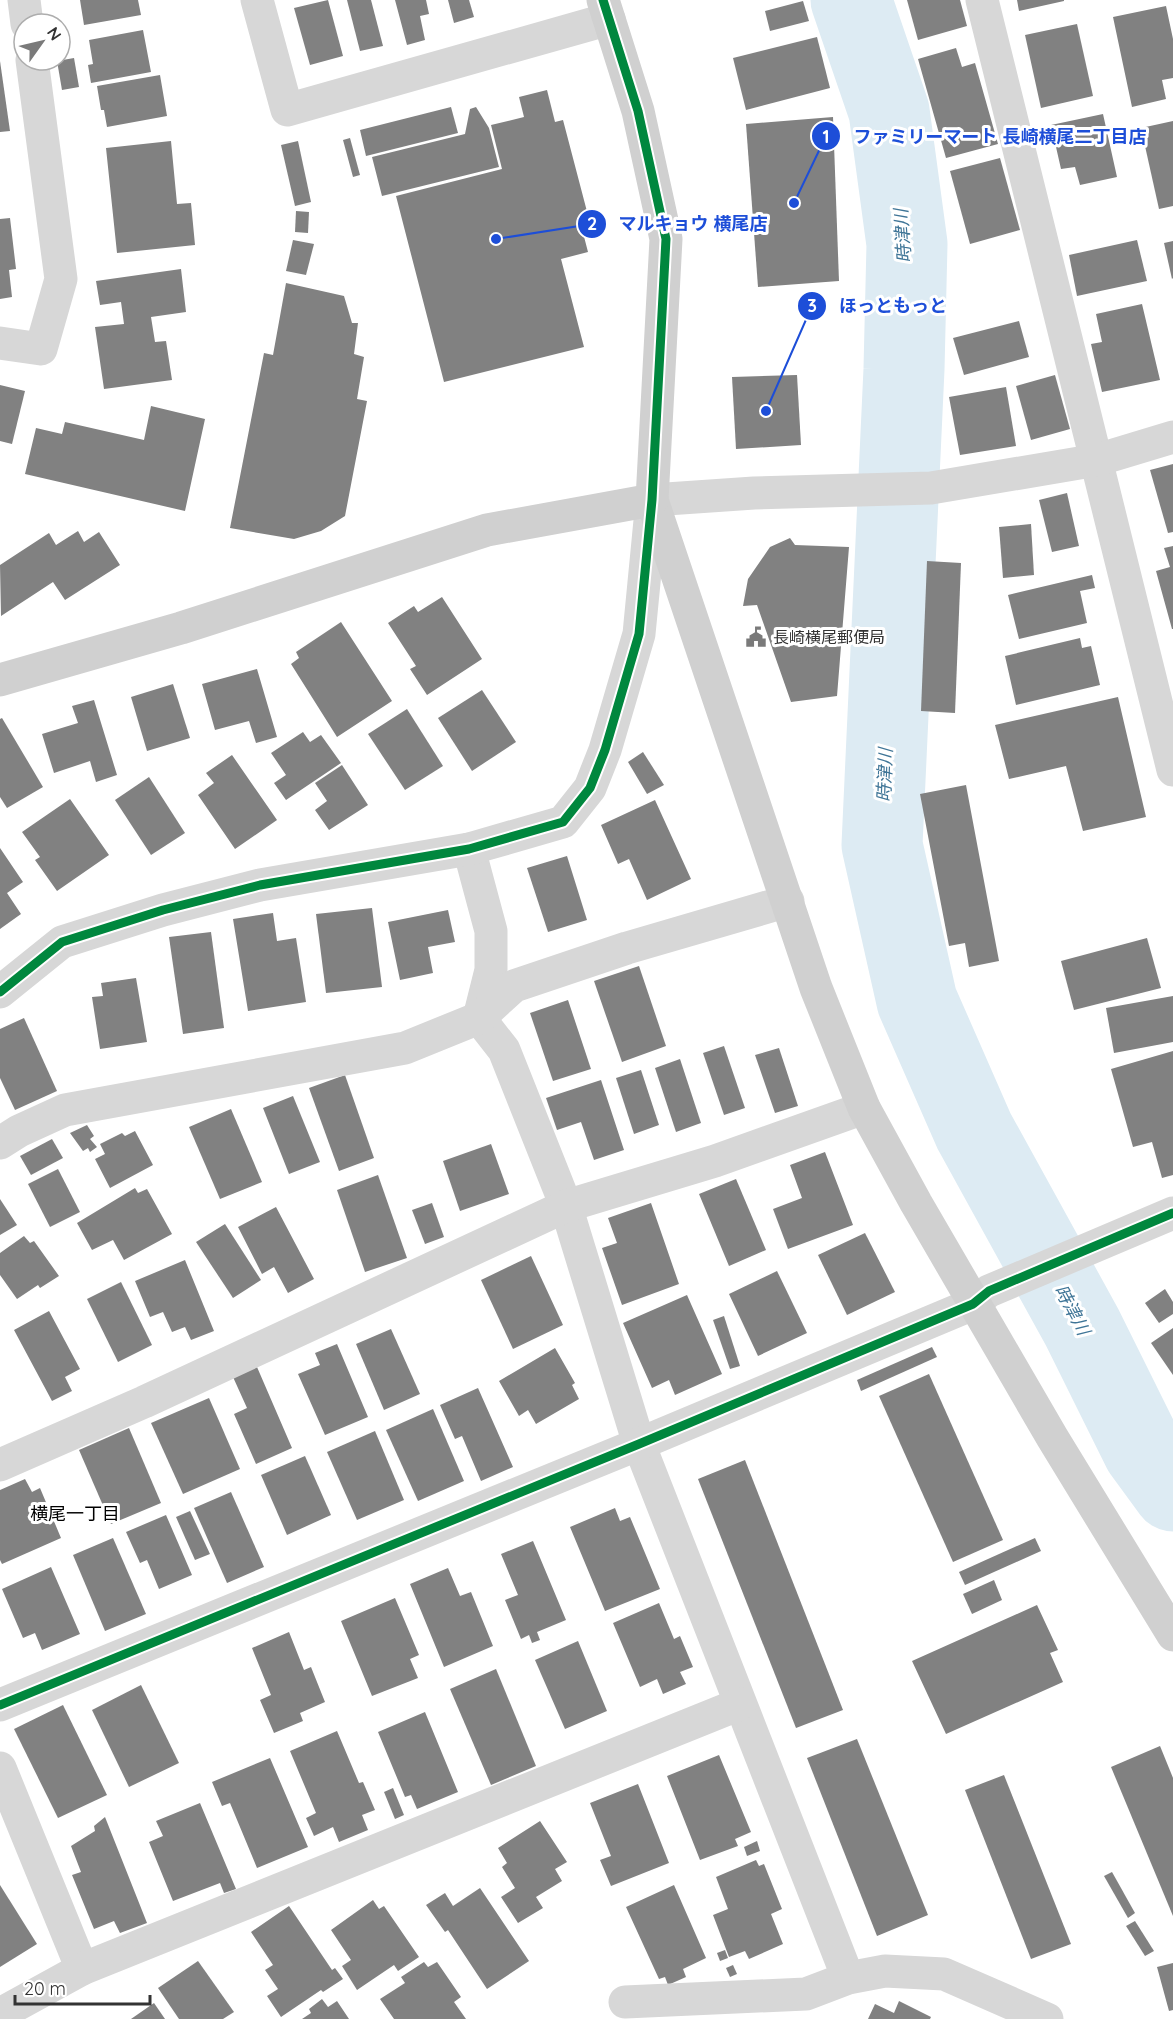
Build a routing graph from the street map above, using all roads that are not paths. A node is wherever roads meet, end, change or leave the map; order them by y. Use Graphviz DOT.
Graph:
graph roads {
  1 [pos="257,0"];
  2 [pos="982,0"];
  3 [pos="606,10"];
  4 [pos="34,72"];
  5 [pos="0,343"];
  6 [pos="1173,437"];
  7 [pos="1098,460"];
  8 [pos="652,500"];
  9 [pos="0,680"];
  10 [pos="1173,770"];
  11 [pos="469,849"];
  12 [pos="788,901"];
  13 [pos="0,992"];
  14 [pos="479,1018"];
  15 [pos="864,1108"];
  16 [pos="0,1143"];
  17 [pos="566,1206"];
  18 [pos="1173,1213"];
  19 [pos="981,1298"];
  20 [pos="639,1444"];
  21 [pos="0,1465"];
  22 [pos="1173,1635"];
  23 [pos="740,1704"];
  24 [pos="0,1705"];
  25 [pos="0,1768"];
  26 [pos="82,1969"];
  27 [pos="848,1978"];
  28 [pos="625,2002"];
  29 [pos="0,2014"];
  30 [pos="1047,2019"];
  1 -- 3 [label="street"];
  2 -- 7 [label="street"];
  3 -- 8 [label="street"];
  4 -- 5 [label="street"];
  6 -- 7 [label="street"];
  7 -- 8 [label="street"];
  7 -- 10 [label="street"];
  8 -- 9 [label="street"];
  8 -- 11 [label="street"];
  8 -- 12 [label="street"];
  11 -- 13 [label="street"];
  11 -- 14 [label="street"];
  12 -- 14 [label="street"];
  12 -- 15 [label="street"];
  14 -- 16 [label="street"];
  14 -- 17 [label="street"];
  15 -- 17 [label="street"];
  15 -- 19 [label="street"];
  17 -- 20 [label="street"];
  17 -- 21 [label="street"];
  18 -- 19 [label="street"];
  19 -- 20 [label="street"];
  19 -- 22 [label="street"];
  20 -- 23 [label="street"];
  20 -- 24 [label="street"];
  23 -- 26 [label="street"];
  23 -- 27 [label="street"];
  25 -- 26 [label="street"];
  26 -- 29 [label="street"];
  27 -- 28 [label="street"];
  27 -- 30 [label="street"];
}
